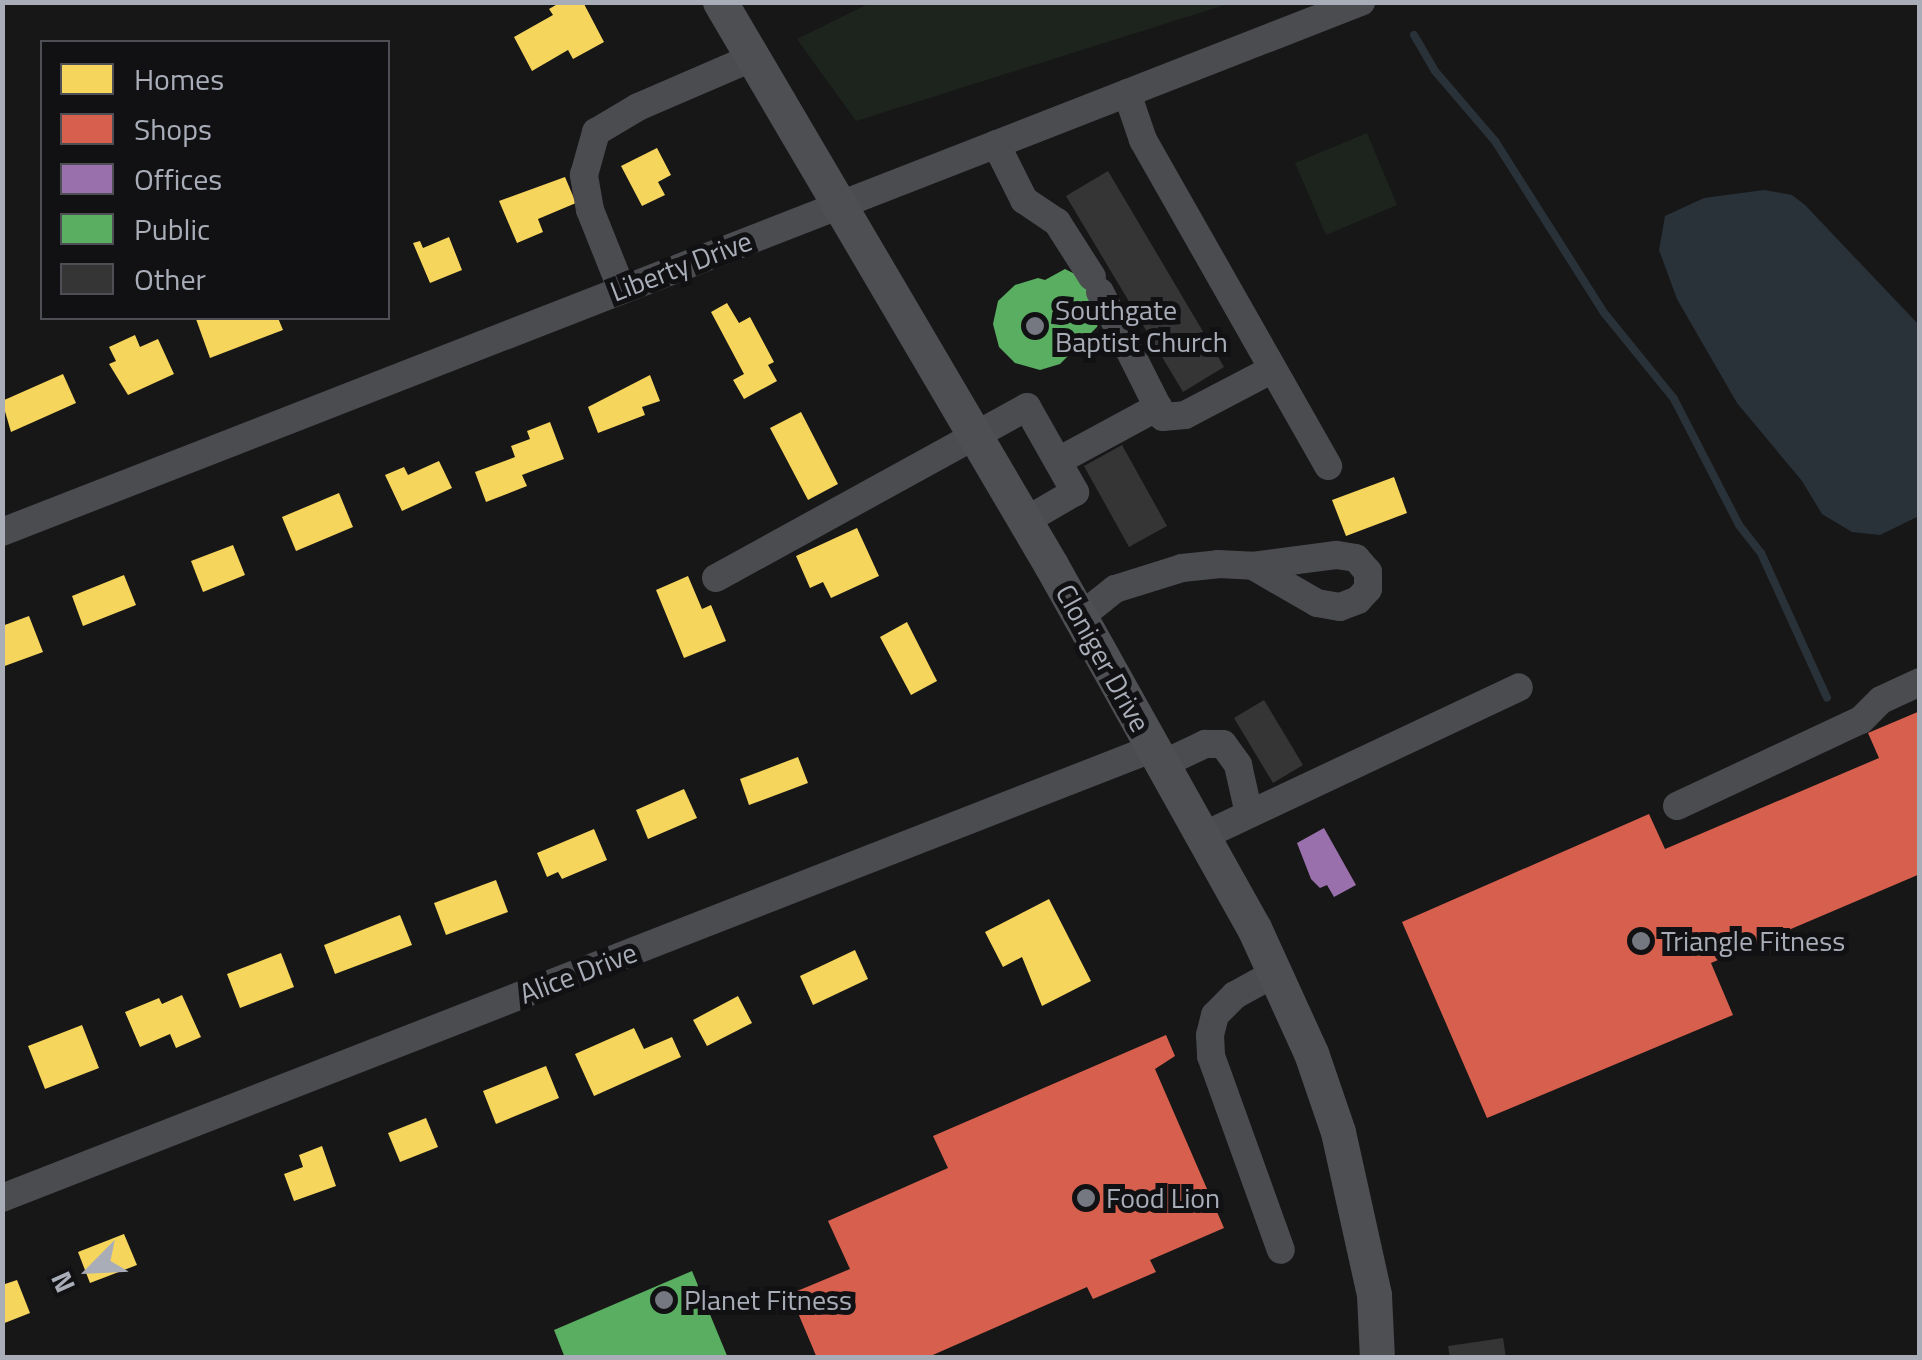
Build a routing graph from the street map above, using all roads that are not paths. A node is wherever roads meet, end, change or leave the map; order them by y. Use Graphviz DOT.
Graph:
graph roads {
  1 [pos="720,2"];
  2 [pos="1361,2"];
  3 [pos="752,58"];
  4 [pos="1127,93"];
  5 [pos="996,144"];
  6 [pos="838,205"];
  7 [pos="622,290"];
  8 [pos="1273,369"];
  9 [pos="1158,407"];
  10 [pos="974,436"];
  11 [pos="1058,462"];
  12 [pos="1328,466"];
  13 [pos="1025,521"];
  14 [pos="2,532"];
  15 [pos="1253,566"];
  16 [pos="716,578"];
  17 [pos="1080,616"];
  18 [pos="1920,682"];
  19 [pos="1519,687"];
  20 [pos="1158,756"];
  21 [pos="1677,806"];
  22 [pos="1249,814"];
  23 [pos="1203,836"];
  24 [pos="1275,974"];
  25 [pos="2,1198"];
  26 [pos="1281,1250"];
  27 [pos="1377,1358"];
  1 -- 3 [label="main road, Cloniger Drive"];
  2 -- 4 [label="street, Liberty Drive"];
  3 -- 6 [label="main road, Cloniger Drive"];
  3 -- 7 [label="street"];
  4 -- 5 [label="street, Liberty Drive"];
  4 -- 8 [label="street"];
  5 -- 6 [label="street, Liberty Drive"];
  5 -- 9 [label="street"];
  6 -- 7 [label="street, Liberty Drive"];
  6 -- 10 [label="main road, Cloniger Drive"];
  7 -- 14 [label="street, Liberty Drive"];
  8 -- 9 [label="street"];
  8 -- 12 [label="street"];
  9 -- 11 [label="street"];
  10 -- 11 [label="street"];
  10 -- 13 [label="main road, Cloniger Drive"];
  10 -- 16 [label="street"];
  11 -- 13 [label="street"];
  13 -- 17 [label="main road, Cloniger Drive"];
  15 -- 17 [label="street"];
  17 -- 20 [label="main road, Cloniger Drive"];
  18 -- 21 [label="street"];
  19 -- 22 [label="street"];
  20 -- 22 [label="street, Alice Drive"];
  20 -- 23 [label="main road, Cloniger Drive"];
  20 -- 25 [label="street, Alice Drive"];
  22 -- 23 [label="street"];
  23 -- 24 [label="main road, Cloniger Drive"];
  24 -- 26 [label="street"];
  24 -- 27 [label="main road, Cloniger Drive"];
}
